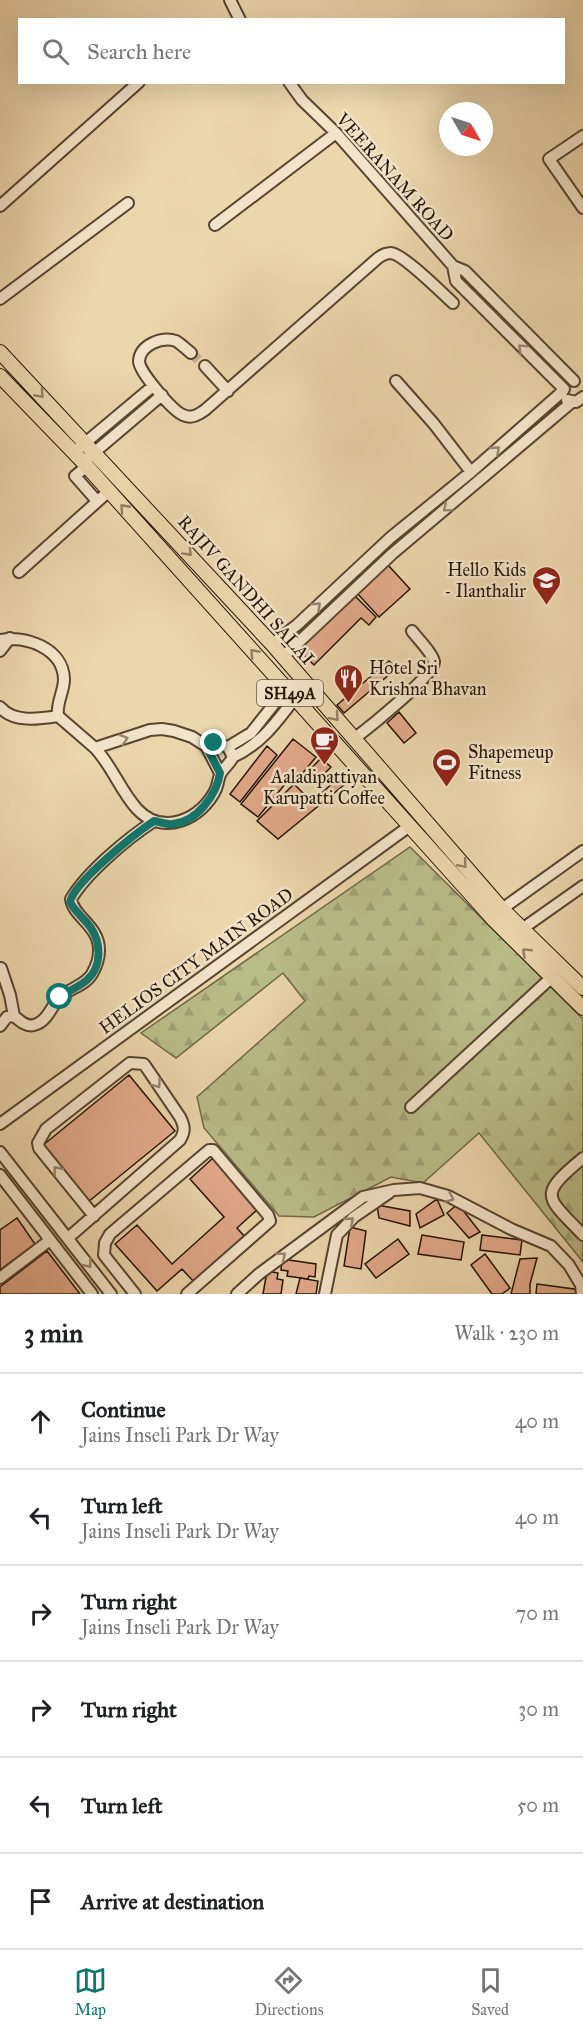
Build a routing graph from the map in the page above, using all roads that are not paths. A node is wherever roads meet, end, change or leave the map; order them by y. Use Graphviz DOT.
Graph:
graph roads {
  1 [pos="230,0"];
  2 [pos="239,18"];
  3 [pos="136,84"];
  4 [pos="290,84"];
  5 [pos="336,133"];
  6 [pos="583,136"];
  7 [pos="128,203"];
  8 [pos="0,206"];
  9 [pos="583,208"];
  10 [pos="215,225"];
  11 [pos="453,266"];
  12 [pos="0,299"];
  13 [pos="453,303"];
  14 [pos="0,352"];
  15 [pos="191,353"];
  16 [pos="205,366"];
  17 [pos="0,376"];
  18 [pos="396,381"];
  19 [pos="579,382"];
  20 [pos="153,386"];
  21 [pos="564,390"];
  22 [pos="228,391"];
  23 [pos="162,395"];
  24 [pos="578,403"];
  25 [pos="90,447"];
  26 [pos="81,460"];
  27 [pos="471,472"];
  28 [pos="455,484"];
  29 [pos="109,491"];
  30 [pos="464,494"];
  31 [pos="97,501"];
  32 [pos="384,544"];
  33 [pos="392,554"];
  34 [pos="20,572"];
  35 [pos="412,632"];
  36 [pos="5,639"];
  37 [pos="272,644"];
  38 [pos="0,651"];
  39 [pos="283,657"];
  40 [pos="290,694"];
  41 [pos="0,706"];
  42 [pos="58,716"];
  43 [pos="354,739"];
  44 [pos="206,746"];
  45 [pos="95,748"];
  46 [pos="230,752"];
  47 [pos="220,773"];
  48 [pos="154,821"];
  49 [pos="411,825"];
  50 [pos="583,850"];
  51 [pos="583,886"];
  52 [pos="502,909"];
  53 [pos="522,928"];
  54 [pos="1,968"];
  55 [pos="552,977"];
  56 [pos="583,988"];
  57 [pos="583,1008"];
  58 [pos="14,1016"];
  59 [pos="0,1026"];
  60 [pos="411,1107"];
  61 [pos="0,1124"];
  62 [pos="0,1152"];
  63 [pos="583,1158"];
  64 [pos="0,1175"];
  65 [pos="394,1190"];
  66 [pos="94,1216"];
  67 [pos="583,1235"];
  68 [pos="68,1238"];
  69 [pos="50,1240"];
  70 [pos="0,1278"];
  71 [pos="93,1294"];
  72 [pos="111,1294"];
  73 [pos="135,1294"];
  74 [pos="187,1294"];
  75 [pos="237,1294"];
  76 [pos="325,1294"];
  77 [pos="582,1294"];
  1 -- 2 [label="street"];
  3 -- 8 [label="street"];
  4 -- 5 [label="street, VEERANAM ROAD"];
  5 -- 10 [label="street"];
  5 -- 11 [label="street, VEERANAM ROAD"];
  6 -- 9 [label="street"];
  7 -- 12 [label="street"];
  11 -- 19 [label="street"];
  21 -- 11 [label="street, one-way"];
  13 -- 22 [label="street"];
  14 -- 25 [label="main road, RAJIV GANDHI SALAI / SH49A, one-way"];
  15 -- 20 [label="street"];
  16 -- 22 [label="street"];
  17 -- 26 [label="main road, RAJIV GANDHI SALAI / SH49A"];
  18 -- 27 [label="street"];
  19 -- 21 [label="street"];
  20 -- 23 [label="street"];
  20 -- 25 [label="street"];
  21 -- 24 [label="street"];
  27 -- 21 [label="street, one-way"];
  22 -- 23 [label="street"];
  23 -- 25 [label="street"];
  24 -- 30 [label="street"];
  25 -- 26 [label="street"];
  25 -- 37 [label="main road, RAJIV GANDHI SALAI / SH49A, one-way"];
  26 -- 29 [label="main road, RAJIV GANDHI SALAI / SH49A"];
  26 -- 31 [label="street"];
  27 -- 28 [label="street"];
  28 -- 30 [label="street"];
  28 -- 32 [label="street"];
  29 -- 31 [label="street"];
  40 -- 29 [label="main road, RAJIV GANDHI SALAI / SH49A, one-way"];
  30 -- 33 [label="street, one-way"];
  31 -- 34 [label="street"];
  32 -- 33 [label="street"];
  37 -- 32 [label="street, one-way"];
  33 -- 39 [label="street"];
  35 -- 43 [label="street"];
  36 -- 38 [label="street"];
  36 -- 42 [label="street"];
  37 -- 39 [label="main road, RAJIV GANDHI SALAI / SH49A"];
  39 -- 43 [label="main road, RAJIV GANDHI SALAI / SH49A, one-way"];
  40 -- 46 [label="street"];
  40 -- 49 [label="main road, RAJIV GANDHI SALAI / SH49A"];
  41 -- 42 [label="street"];
  42 -- 45 [label="street"];
  43 -- 52 [label="main road, RAJIV GANDHI SALAI / SH49A, one-way"];
  45 -- 44 [label="street, one-way"];
  44 -- 46 [label="street"];
  44 -- 47 [label="street"];
  45 -- 48 [label="street"];
  46 -- 47 [label="street"];
  47 -- 48 [label="street"];
  48 -- 58 [label="street"];
  55 -- 49 [label="main road, RAJIV GANDHI SALAI / SH49A, one-way"];
  49 -- 61 [label="street, HELIOS CITY MAIN ROAD"];
  50 -- 52 [label="street"];
  51 -- 53 [label="street"];
  52 -- 53 [label="main road, RAJIV GANDHI SALAI / SH49A"];
  53 -- 56 [label="main road, RAJIV GANDHI SALAI / SH49A"];
  54 -- 58 [label="street"];
  55 -- 57 [label="main road, RAJIV GANDHI SALAI / SH49A"];
  55 -- 60 [label="street"];
  58 -- 59 [label="street"];
  62 -- 68 [label="street"];
  63 -- 67 [label="street"];
  64 -- 69 [label="street"];
  75 -- 65 [label="street, one-way"];
  76 -- 65 [label="street, one-way"];
  65 -- 77 [label="street, one-way"];
  66 -- 66 [label="street, one-way"];
  66 -- 68 [label="street"];
  68 -- 72 [label="street, one-way"];
  69 -- 70 [label="street"];
  69 -- 71 [label="street"];
  73 -- 74 [label="street"];
}
